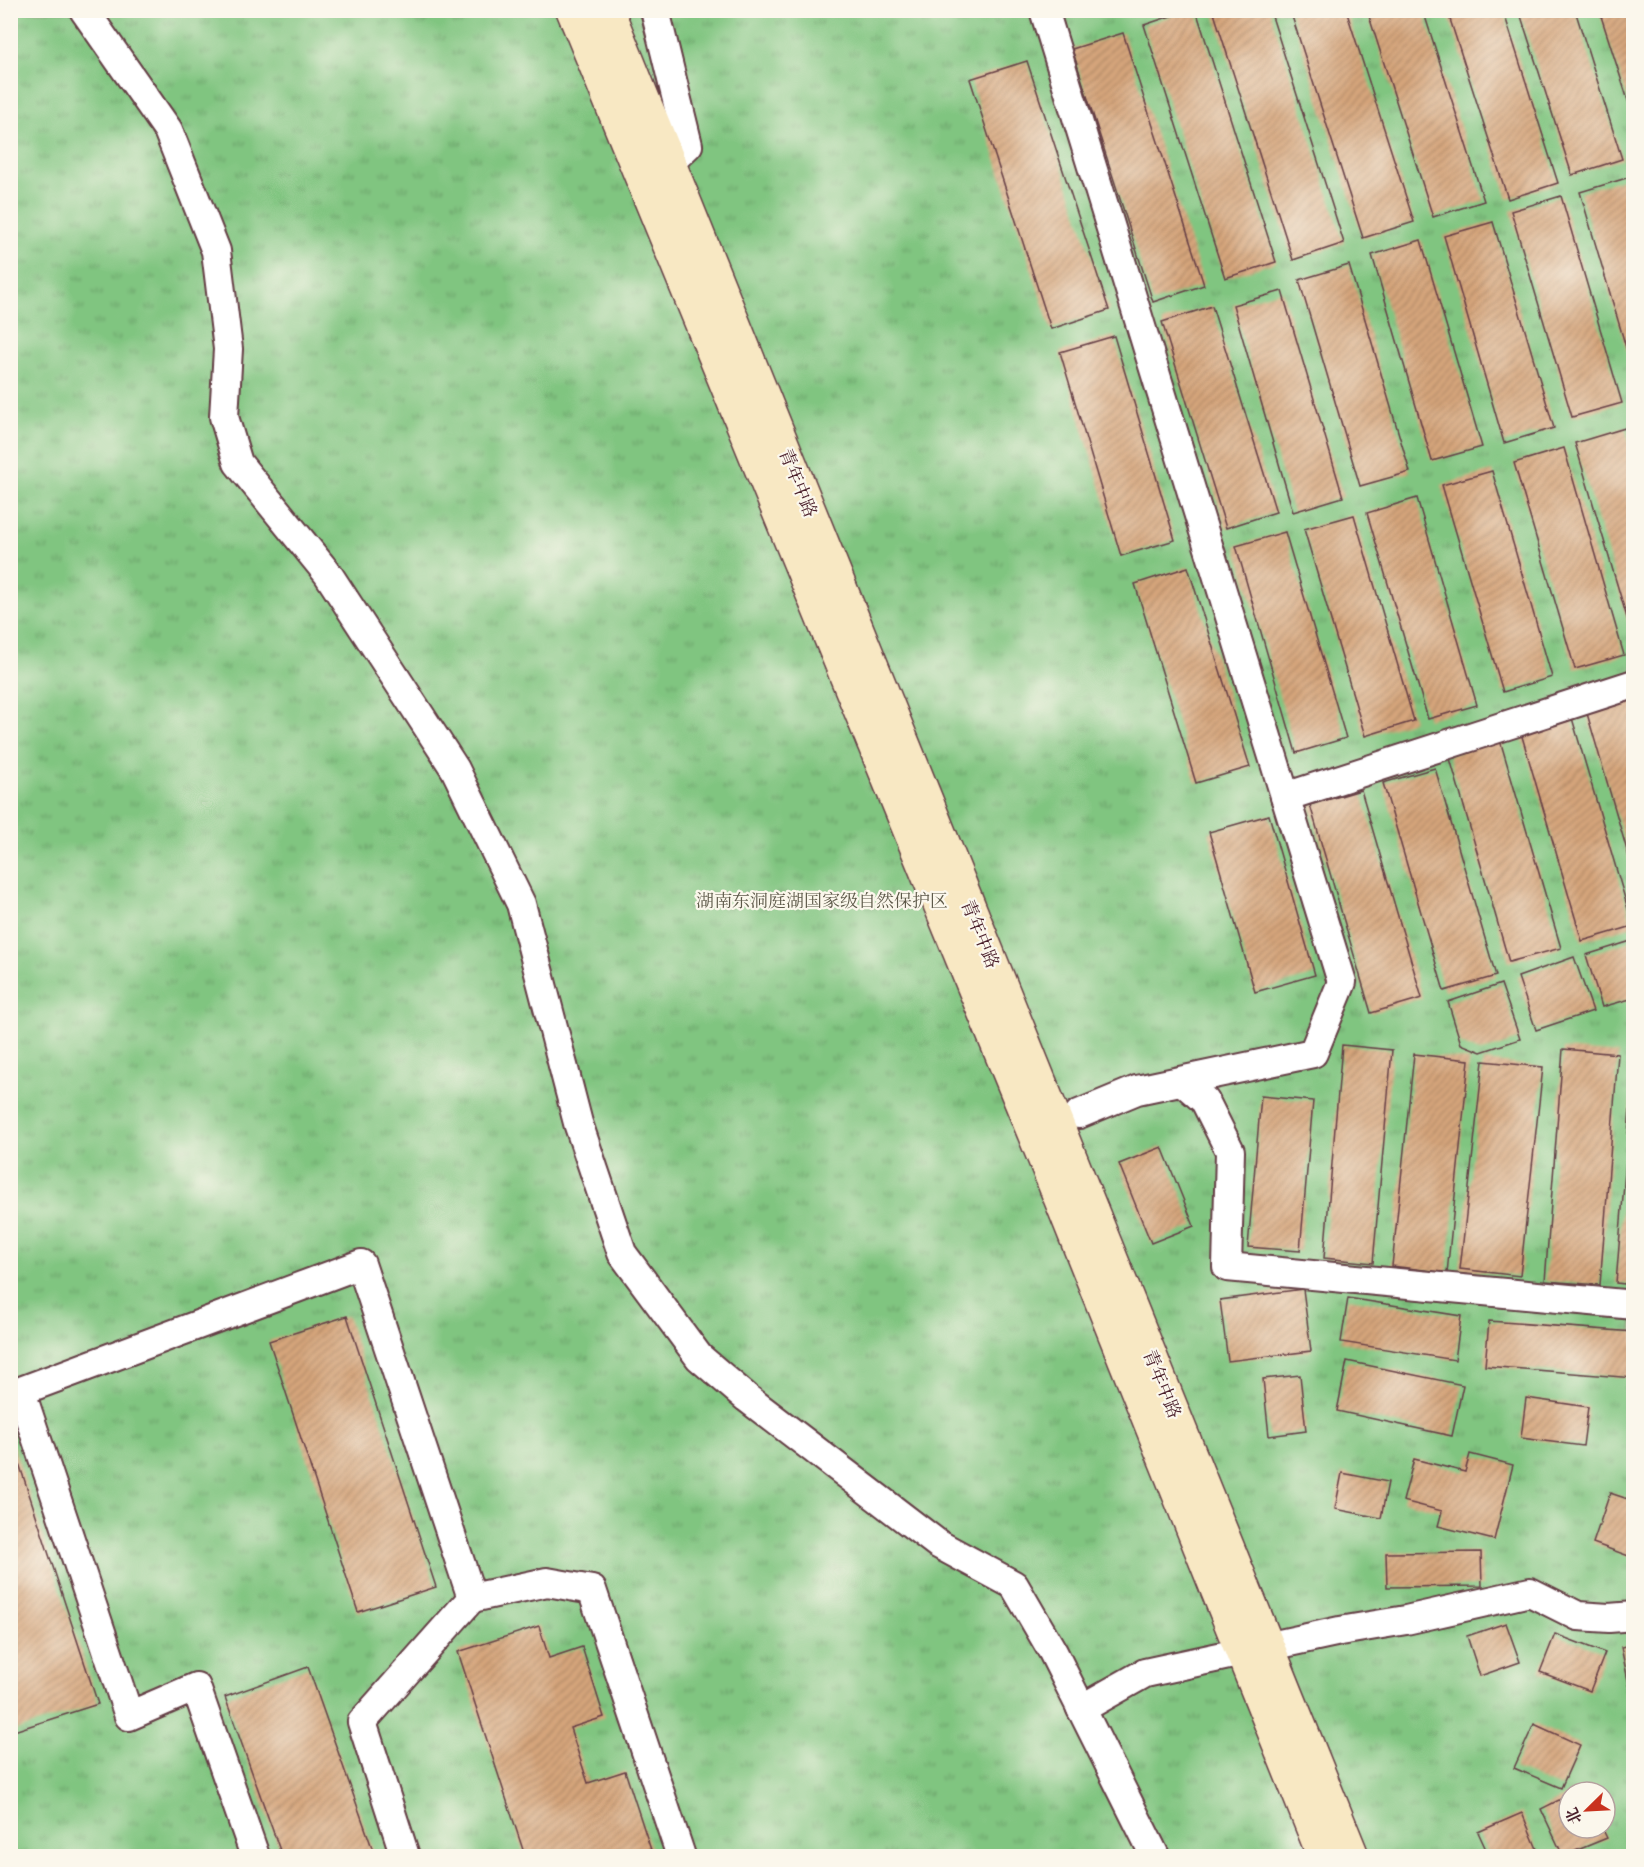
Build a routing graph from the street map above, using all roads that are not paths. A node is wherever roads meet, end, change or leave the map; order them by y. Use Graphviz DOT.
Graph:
graph roads {
  1 [pos="84,10"];
  2 [pos="573,10"];
  3 [pos="607,10"];
  4 [pos="655,10"];
  5 [pos="1044,10"];
  6 [pos="669,163"];
  7 [pos="1634,684"];
  8 [pos="1285,796"];
  9 [pos="1182,1081"];
  10 [pos="1078,1114"];
  11 [pos="1634,1305"];
  12 [pos="16,1394"];
  13 [pos="472,1598"];
  14 [pos="1634,1616"];
  15 [pos="1255,1650"];
  16 [pos="1081,1709"];
  17 [pos="255,1857"];
  18 [pos="405,1857"];
  19 [pos="681,1857"];
  20 [pos="1155,1857"];
  21 [pos="1324,1857"];
  22 [pos="1352,1857"];
  1 -- 16 [label="street"];
  2 -- 15 [label="main road"];
  3 -- 6 [label="main road, 青年中路"];
  4 -- 6 [label="street"];
  5 -- 8 [label="street"];
  6 -- 15 [label="main road, 青年中路"];
  7 -- 8 [label="street"];
  8 -- 9 [label="street"];
  9 -- 10 [label="street"];
  9 -- 11 [label="street"];
  12 -- 13 [label="street"];
  12 -- 17 [label="street"];
  13 -- 18 [label="street"];
  13 -- 19 [label="street"];
  14 -- 15 [label="street"];
  15 -- 16 [label="street"];
  15 -- 21 [label="main road"];
  15 -- 22 [label="main road, 青年中路"];
  16 -- 20 [label="street"];
}
